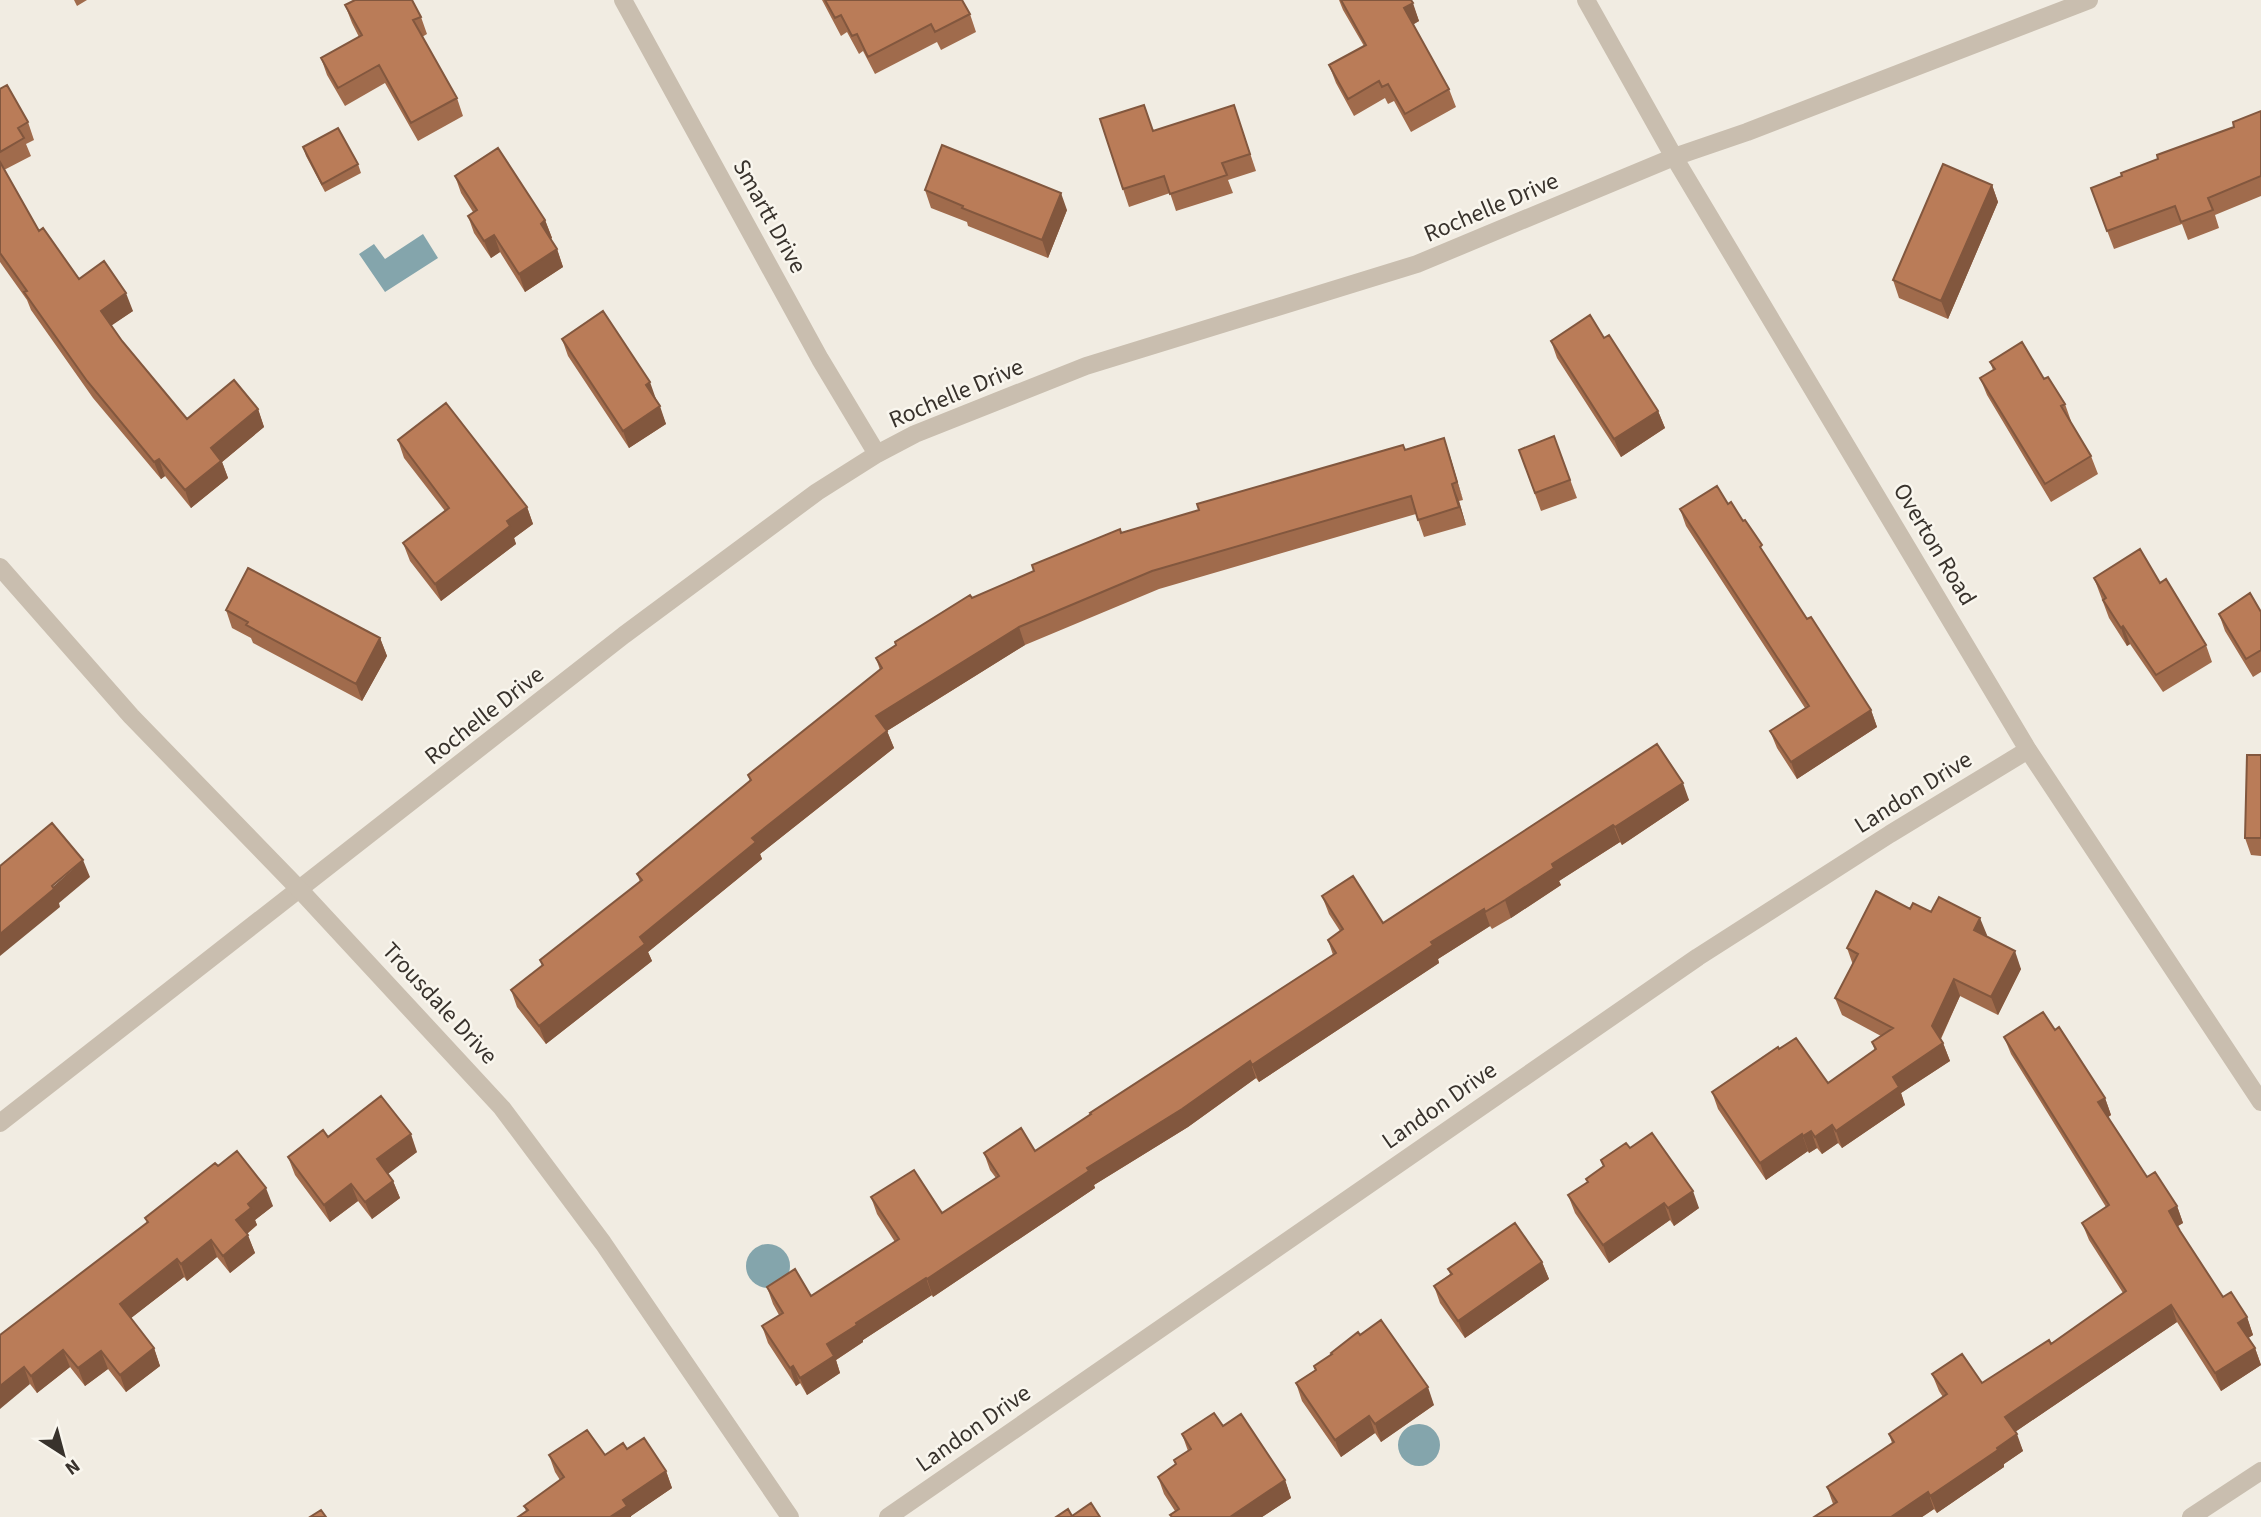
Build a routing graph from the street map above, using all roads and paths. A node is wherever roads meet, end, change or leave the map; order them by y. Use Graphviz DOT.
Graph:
graph roads {
  1 [pos="622,0"];
  2 [pos="1586,0"];
  3 [pos="2089,0"];
  4 [pos="1674,158"];
  5 [pos="877,454"];
  6 [pos="0,567"];
  7 [pos="2028,750"];
  8 [pos="300,890"];
  9 [pos="2259,1096"];
  10 [pos="0,1123"];
  11 [pos="2261,1471"];
  12 [pos="790,1517"];
  13 [pos="888,1517"];
  14 [pos="2191,1517"];
  1 -- 5 [label="street, Smartt Drive"];
  2 -- 4 [label="street, Overton Road"];
  3 -- 4 [label="street, Rochelle Drive"];
  4 -- 5 [label="street, Rochelle Drive"];
  4 -- 7 [label="street, Overton Road"];
  5 -- 8 [label="street, Rochelle Drive"];
  6 -- 8 [label="street, Trousdale Drive"];
  7 -- 9 [label="street, Overton Road"];
  7 -- 13 [label="street, Landon Drive"];
  8 -- 10 [label="street, Rochelle Drive"];
  8 -- 12 [label="street, Trousdale Drive"];
  11 -- 14 [label="street"];
}
